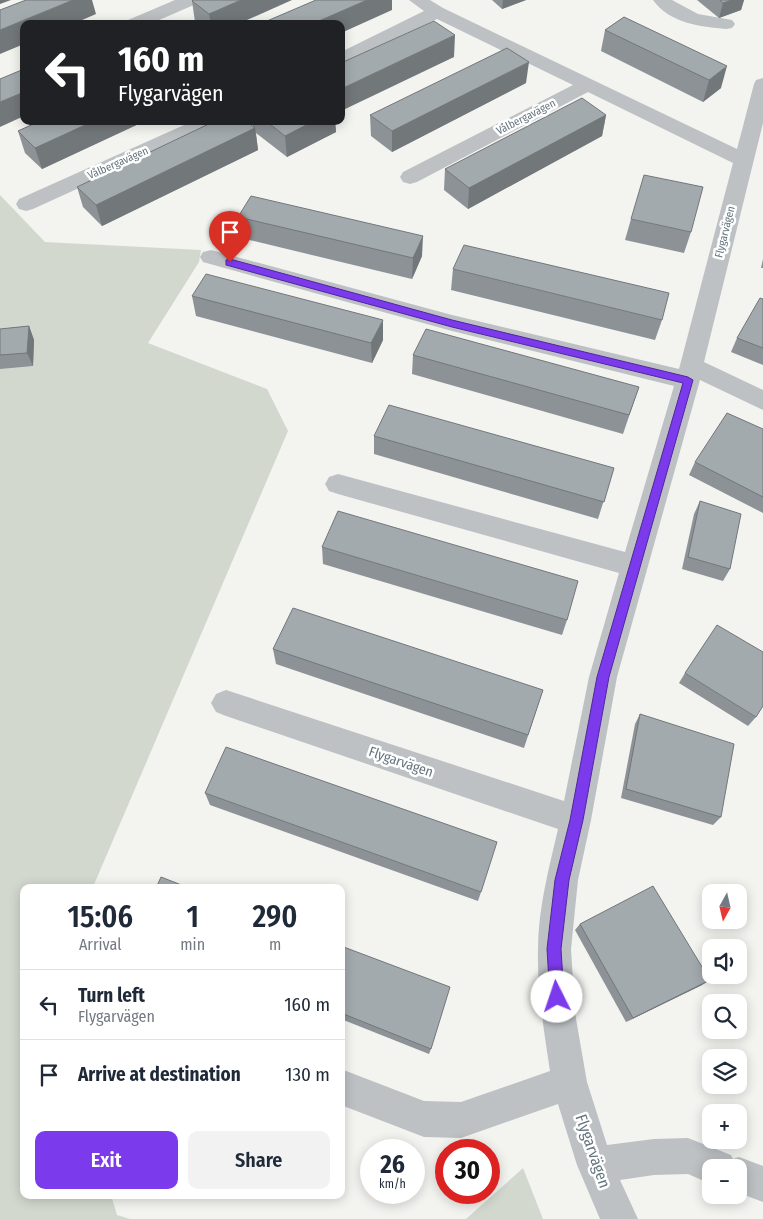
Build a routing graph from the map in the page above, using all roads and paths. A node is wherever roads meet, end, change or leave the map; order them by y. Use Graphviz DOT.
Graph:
graph roads {
  1 [pos="190,0"];
  2 [pos="418,0"];
  3 [pos="662,0"];
  4 [pos="438,12"];
  5 [pos="143,20"];
  6 [pos="726,24"];
  7 [pos="345,57"];
  8 [pos="542,62"];
  9 [pos="763,84"];
  10 [pos="588,85"];
  11 [pos="692,118"];
  12 [pos="201,125"];
  13 [pos="743,160"];
  14 [pos="410,177"];
  15 [pos="26,204"];
  16 [pos="211,257"];
  17 [pos="690,373"];
  18 [pos="763,401"];
  19 [pos="338,484"];
  20 [pos="635,566"];
  21 [pos="226,703"];
  22 [pos="576,820"];
  23 [pos="570,1082"];
  24 [pos="345,1089"];
  25 [pos="702,1162"];
  26 [pos="595,1165"];
  27 [pos="747,1178"];
  28 [pos="763,1184"];
  29 [pos="619,1219"];
  1 -- 5 [label="street"];
  2 -- 4 [label="street"];
  3 -- 6 [label="street"];
  4 -- 7 [label="street"];
  4 -- 8 [label="street"];
  8 -- 10 [label="street"];
  8 -- 11 [label="street"];
  9 -- 13 [label="street, Flygarvägen"];
  10 -- 13 [label="street"];
  10 -- 14 [label="street, Vålbergavägen"];
  12 -- 15 [label="street, Vålbergavägen"];
  13 -- 17 [label="street, Flygarvägen"];
  16 -- 17 [label="street"];
  17 -- 18 [label="street"];
  17 -- 20 [label="street, Flygarvägen"];
  19 -- 20 [label="street"];
  20 -- 22 [label="street, Flygarvägen"];
  21 -- 22 [label="street, Flygarvägen"];
  22 -- 23 [label="street, Flygarvägen"];
  23 -- 24 [label="street"];
  23 -- 26 [label="street, Flygarvägen"];
  25 -- 26 [label="street"];
  26 -- 29 [label="street, Flygarvägen"];
  27 -- 28 [label="street"];
}
